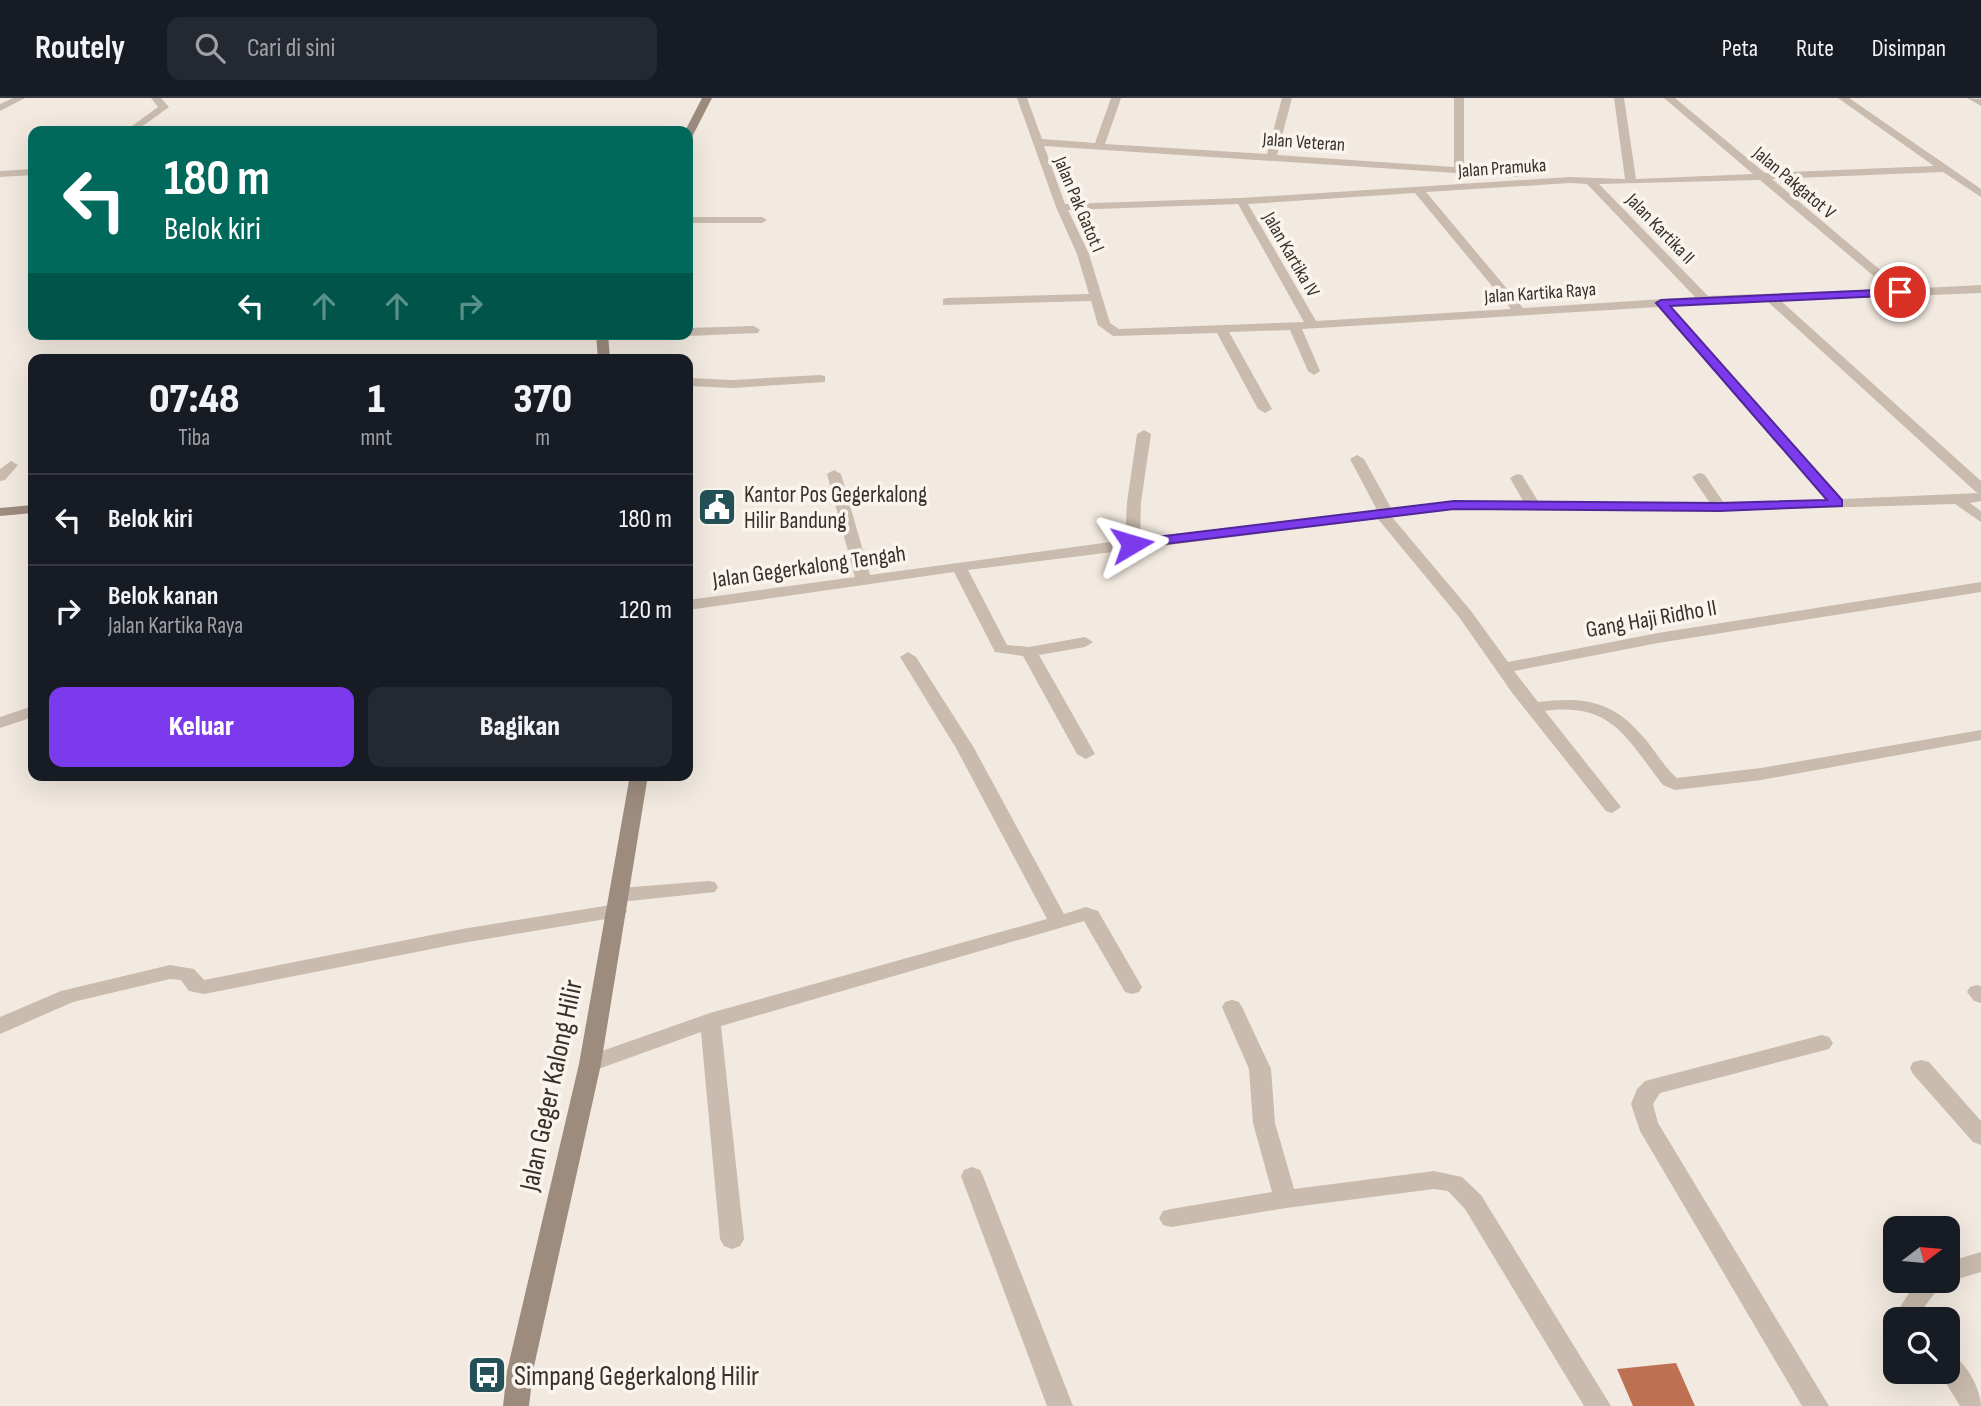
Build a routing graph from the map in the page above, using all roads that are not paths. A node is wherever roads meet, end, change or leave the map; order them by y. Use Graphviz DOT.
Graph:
graph roads {
  1 [pos="20,98"];
  2 [pos="156,98"];
  3 [pos="708,98"];
  4 [pos="1022,98"];
  5 [pos="1116,98"];
  6 [pos="1287,98"];
  7 [pos="1459,98"];
  8 [pos="1619,98"];
  9 [pos="1669,98"];
  10 [pos="1843,98"];
  11 [pos="1972,98"];
  12 [pos="1981,103"];
  13 [pos="0,108"];
  14 [pos="138,126"];
  15 [pos="693,126"];
  16 [pos="1035,142"];
  17 [pos="1100,145"];
  18 [pos="1272,156"];
  19 [pos="1459,169"];
  20 [pos="1945,169"];
  21 [pos="28,173"];
  22 [pos="0,174"];
  23 [pos="1762,177"];
  24 [pos="1570,180"];
  25 [pos="1591,181"];
  26 [pos="1631,182"];
  27 [pos="1418,190"];
  28 [pos="1981,194"];
  29 [pos="1241,201"];
  30 [pos="1061,207"];
  31 [pos="693,220"];
  32 [pos="762,220"];
  33 [pos="1981,289"];
  34 [pos="1900,292"];
  35 [pos="1094,297"];
  36 [pos="1771,298"];
  37 [pos="1705,300"];
  38 [pos="947,302"];
  39 [pos="1661,303"];
  40 [pos="1521,313"];
  41 [pos="1104,325"];
  42 [pos="1312,325"];
  43 [pos="1294,326"];
  44 [pos="754,330"];
  45 [pos="1221,330"];
  46 [pos="693,332"];
  47 [pos="1314,371"];
  48 [pos="820,379"];
  49 [pos="693,382"];
  50 [pos="1265,410"];
  51 [pos="1144,434"];
  52 [pos="1357,459"];
  53 [pos="11,465"];
  54 [pos="834,474"];
  55 [pos="0,477"];
  56 [pos="1699,477"];
  57 [pos="1517,478"];
  58 [pos="1981,489"];
  59 [pos="1981,497"];
  60 [pos="1958,500"];
  61 [pos="1838,503"];
  62 [pos="1534,506"];
  63 [pos="1720,507"];
  64 [pos="28,509"];
  65 [pos="0,512"];
  66 [pos="1384,514"];
  67 [pos="1981,518"];
  68 [pos="1132,544"];
  69 [pos="959,567"];
  70 [pos="864,581"];
  71 [pos="1981,587"];
  72 [pos="693,604"];
  73 [pos="1085,642"];
  74 [pos="1029,653"];
  75 [pos="908,657"];
  76 [pos="1503,668"];
  77 [pos="1533,708"];
  78 [pos="28,713"];
  79 [pos="0,723"];
  80 [pos="1981,735"];
  81 [pos="1086,754"];
  82 [pos="638,781"];
  83 [pos="1612,807"];
  84 [pos="708,887"];
  85 [pos="619,903"];
  86 [pos="1059,922"];
  87 [pos="1132,987"];
  88 [pos="1232,1007"];
  89 [pos="710,1021"];
  90 [pos="0,1026"];
  91 [pos="1822,1043"];
  92 [pos="590,1064"];
  93 [pos="1921,1068"];
  94 [pos="1981,1136"];
  95 [pos="972,1176"];
  96 [pos="1286,1199"];
  97 [pos="1171,1218"];
  98 [pos="732,1239"];
  99 [pos="1981,1262"];
  100 [pos="1960,1268"];
  101 [pos="1960,1383"];
  102 [pos="516,1406"];
  103 [pos="1060,1406"];
  104 [pos="1598,1406"];
  105 [pos="1816,1406"];
  106 [pos="1974,1406"];
  1 -- 13 [label="street"];
  2 -- 14 [label="street"];
  3 -- 15 [label="main road"];
  4 -- 16 [label="street, Jalan Pak Gatot I"];
  5 -- 17 [label="street"];
  6 -- 18 [label="street"];
  7 -- 19 [label="street"];
  8 -- 26 [label="street, Jalan Kartika II"];
  9 -- 23 [label="street, Jalan Pakgatot V"];
  10 -- 20 [label="street"];
  11 -- 12 [label="street"];
  16 -- 17 [label="street, Jalan Veteran"];
  16 -- 30 [label="street, Jalan Pak Gatot I"];
  17 -- 18 [label="street, Jalan Veteran"];
  18 -- 19 [label="street, Jalan Veteran"];
  19 -- 24 [label="street, Jalan Veteran"];
  20 -- 23 [label="street, Jalan Pramuka"];
  20 -- 28 [label="street"];
  21 -- 22 [label="street"];
  23 -- 26 [label="street, Jalan Pramuka"];
  23 -- 34 [label="street, Jalan Pakgatot V"];
  24 -- 25 [label="street, Jalan Pramuka"];
  24 -- 27 [label="street, Jalan Pramuka"];
  25 -- 26 [label="street, Jalan Pramuka"];
  25 -- 37 [label="street, Jalan Kartika II"];
  27 -- 29 [label="street, Jalan Pramuka"];
  27 -- 40 [label="street"];
  29 -- 30 [label="street, Jalan Pramuka"];
  29 -- 42 [label="street, Jalan Kartika IV"];
  30 -- 35 [label="street, Jalan Pak Gatot I"];
  31 -- 32 [label="street"];
  33 -- 34 [label="street, Jalan Kartika Raya"];
  34 -- 36 [label="street, Jalan Kartika Raya"];
  35 -- 38 [label="street"];
  35 -- 41 [label="street, Jalan Pak Gatot I"];
  36 -- 37 [label="street, Jalan Kartika Raya"];
  36 -- 58 [label="street"];
  37 -- 39 [label="street, Jalan Kartika Raya"];
  39 -- 40 [label="street, Jalan Kartika Raya"];
  39 -- 61 [label="street"];
  40 -- 42 [label="street, Jalan Kartika Raya"];
  41 -- 45 [label="street, Jalan Kartika Raya"];
  42 -- 43 [label="street, Jalan Kartika Raya"];
  43 -- 45 [label="street, Jalan Kartika Raya"];
  43 -- 47 [label="street"];
  44 -- 46 [label="street"];
  45 -- 50 [label="street"];
  48 -- 49 [label="street"];
  51 -- 68 [label="street"];
  52 -- 66 [label="street"];
  53 -- 55 [label="street"];
  54 -- 70 [label="street"];
  56 -- 63 [label="street"];
  57 -- 62 [label="street"];
  59 -- 60 [label="street, Jalan Gegerkalong Tengah"];
  60 -- 61 [label="street, Jalan Gegerkalong Tengah"];
  60 -- 67 [label="street"];
  61 -- 63 [label="street, Jalan Gegerkalong Tengah"];
  62 -- 63 [label="street, Jalan Gegerkalong Tengah"];
  62 -- 66 [label="street, Jalan Gegerkalong Tengah"];
  64 -- 65 [label="main road"];
  66 -- 68 [label="street, Jalan Gegerkalong Tengah"];
  66 -- 76 [label="street"];
  68 -- 69 [label="street, Jalan Gegerkalong Tengah"];
  69 -- 70 [label="street, Jalan Gegerkalong Tengah"];
  69 -- 74 [label="street"];
  70 -- 72 [label="street, Jalan Gegerkalong Tengah"];
  71 -- 76 [label="street, Gang Haji Ridho II"];
  73 -- 74 [label="street"];
  74 -- 81 [label="street"];
  75 -- 86 [label="street"];
  76 -- 77 [label="street"];
  77 -- 80 [label="street"];
  77 -- 83 [label="street"];
  78 -- 79 [label="street"];
  82 -- 85 [label="main road, Jalan Geger Kalong Hilir"];
  84 -- 85 [label="street"];
  85 -- 90 [label="street"];
  85 -- 92 [label="main road, Jalan Geger Kalong Hilir"];
  86 -- 87 [label="street"];
  86 -- 89 [label="street"];
  88 -- 96 [label="street"];
  89 -- 92 [label="street"];
  89 -- 98 [label="street"];
  91 -- 105 [label="street"];
  92 -- 102 [label="main road, Jalan Geger Kalong Hilir"];
  93 -- 94 [label="street"];
  95 -- 103 [label="street"];
  96 -- 97 [label="street"];
  96 -- 104 [label="street"];
  99 -- 100 [label="street"];
  101 -- 106 [label="street"];
}
